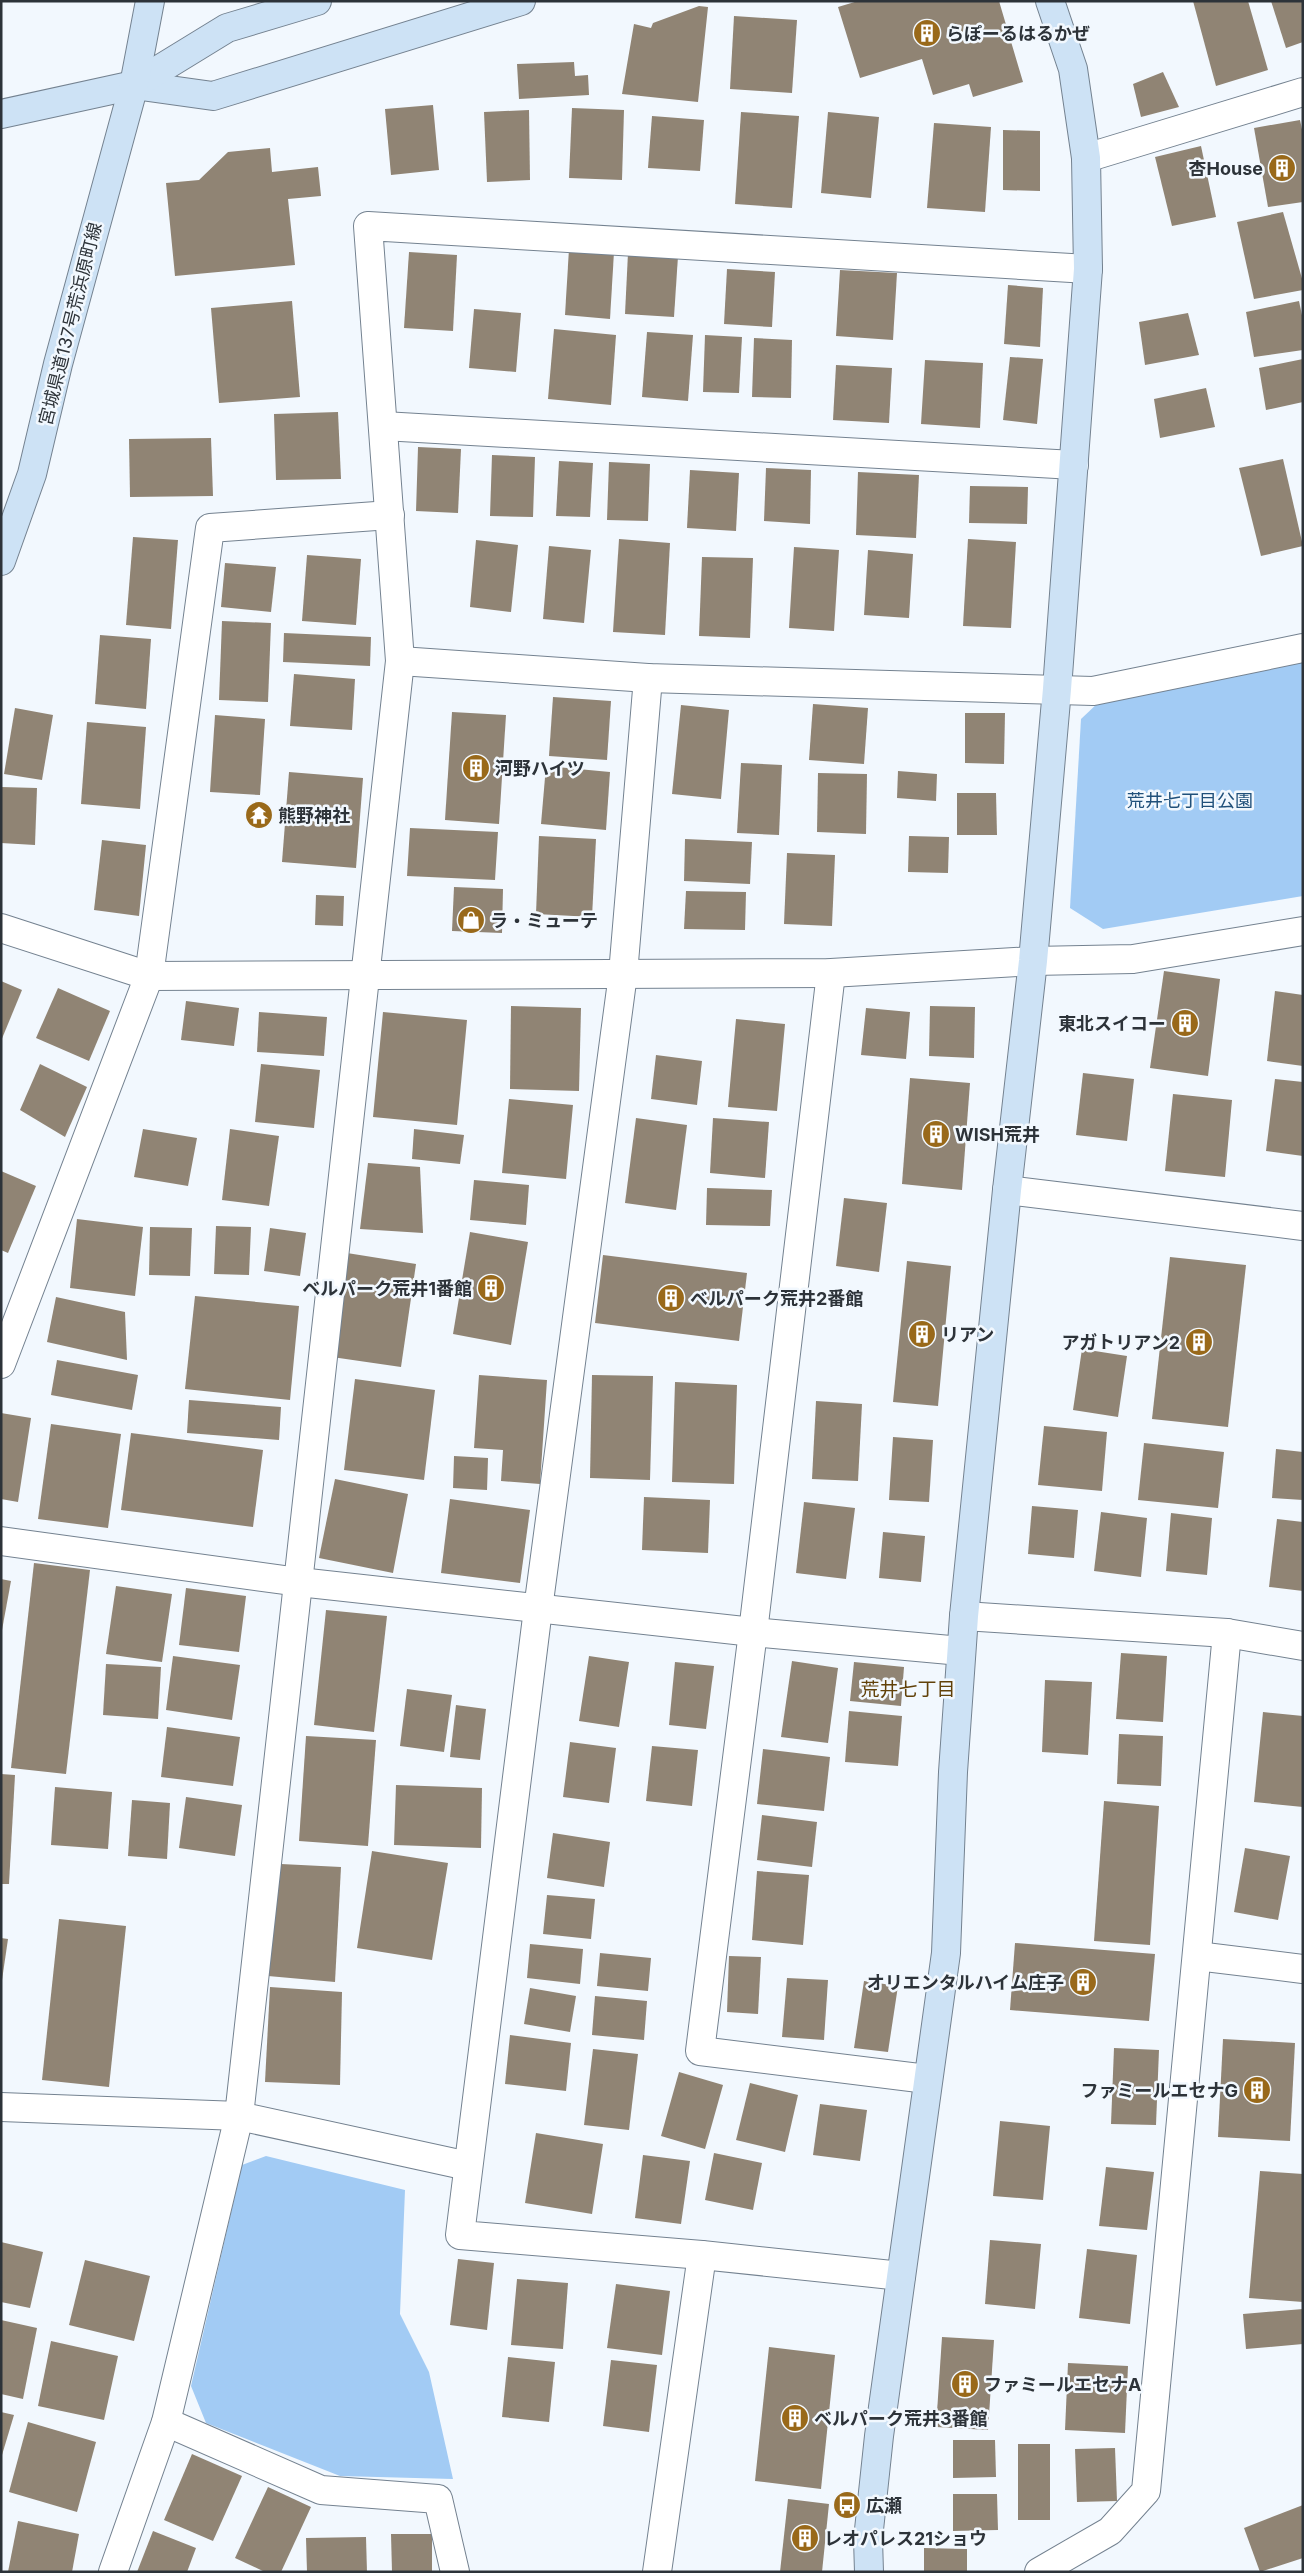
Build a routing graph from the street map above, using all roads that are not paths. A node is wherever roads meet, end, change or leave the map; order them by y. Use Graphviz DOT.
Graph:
graph roads {
  1 [pos="150,1"];
  2 [pos="317,1"];
  3 [pos="521,1"];
  4 [pos="1050,1"];
  5 [pos="134,85"];
  6 [pos="1303,92"];
  7 [pos="1,114"];
  8 [pos="1086,158"];
  9 [pos="1088,269"];
  10 [pos="383,426"];
  11 [pos="1074,465"];
  12 [pos="390,516"];
  13 [pos="1,561"];
  14 [pos="1303,648"];
  15 [pos="400,661"];
  16 [pos="648,678"];
  17 [pos="1057,688"];
  18 [pos="1,928"];
  19 [pos="1303,931"];
  20 [pos="1033,962"];
  21 [pos="831,973"];
  22 [pos="623,974"];
  23 [pos="366,975"];
  24 [pos="149,976"];
  25 [pos="1007,1190"];
  26 [pos="1303,1226"];
  27 [pos="1,1364"];
  28 [pos="1,1541"];
  29 [pos="299,1582"];
  30 [pos="538,1609"];
  31 [pos="964,1616"];
  32 [pos="753,1632"];
  33 [pos="1227,1633"];
  34 [pos="1303,1646"];
  35 [pos="961,1651"];
  36 [pos="1197,1956"];
  37 [pos="1303,1969"];
  38 [pos="927,2079"];
  39 [pos="1,2107"];
  40 [pos="239,2116"];
  41 [pos="468,2166"];
  42 [pos="702,2254"];
  43 [pos="901,2276"];
  44 [pos="166,2422"];
  45 [pos="113,2572"];
  46 [pos="455,2572"];
  47 [pos="656,2572"];
  48 [pos="869,2572"];
  49 [pos="1039,2572"];
  1 -- 5 [label="street, 宮城県道137号荒浜原町線"];
  2 -- 5 [label="street"];
  3 -- 5 [label="street"];
  4 -- 8 [label="street"];
  5 -- 7 [label="street"];
  5 -- 13 [label="street, 宮城県道137号荒浜原町線"];
  6 -- 8 [label="street"];
  8 -- 9 [label="street"];
  9 -- 10 [label="street"];
  9 -- 11 [label="street"];
  10 -- 11 [label="street"];
  10 -- 12 [label="street"];
  11 -- 17 [label="street"];
  12 -- 15 [label="street"];
  12 -- 24 [label="street"];
  14 -- 17 [label="street"];
  15 -- 16 [label="street"];
  15 -- 23 [label="street"];
  16 -- 17 [label="street"];
  16 -- 22 [label="street"];
  17 -- 20 [label="street"];
  18 -- 24 [label="street"];
  19 -- 20 [label="street"];
  20 -- 21 [label="street"];
  20 -- 25 [label="street"];
  21 -- 22 [label="street"];
  21 -- 32 [label="street"];
  22 -- 23 [label="street"];
  22 -- 30 [label="street"];
  23 -- 24 [label="street"];
  23 -- 29 [label="street"];
  24 -- 27 [label="street"];
  25 -- 26 [label="street"];
  25 -- 31 [label="street"];
  28 -- 29 [label="street"];
  29 -- 30 [label="street"];
  29 -- 40 [label="street"];
  30 -- 32 [label="street"];
  30 -- 41 [label="street"];
  31 -- 33 [label="street"];
  31 -- 35 [label="street"];
  32 -- 35 [label="street"];
  32 -- 38 [label="street"];
  33 -- 34 [label="street"];
  33 -- 36 [label="street"];
  35 -- 38 [label="street"];
  36 -- 37 [label="street"];
  36 -- 49 [label="street"];
  38 -- 43 [label="street"];
  39 -- 40 [label="street"];
  40 -- 41 [label="street"];
  40 -- 44 [label="street"];
  41 -- 42 [label="street"];
  42 -- 43 [label="street"];
  42 -- 47 [label="street"];
  43 -- 48 [label="street"];
  44 -- 45 [label="street"];
  44 -- 46 [label="street"];
}
